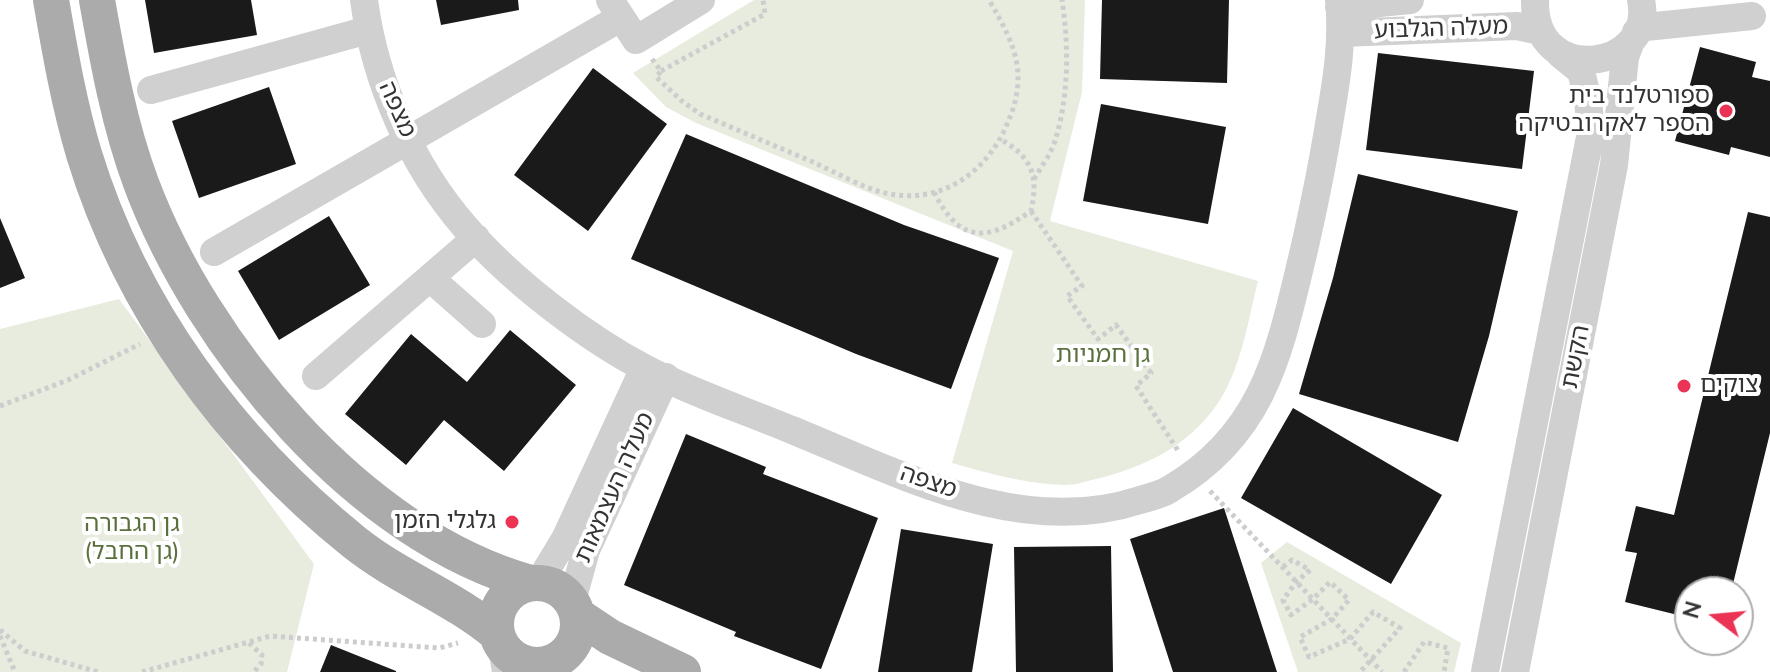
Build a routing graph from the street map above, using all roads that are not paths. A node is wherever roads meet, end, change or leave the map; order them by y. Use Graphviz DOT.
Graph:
graph roads {
  1 [pos="51,0"];
  2 [pos="97,0"];
  3 [pos="364,0"];
  4 [pos="701,0"];
  5 [pos="1410,0"];
  6 [pos="1535,0"];
  7 [pos="1641,0"];
  8 [pos="1702,0"];
  9 [pos="1340,13"];
  10 [pos="1761,17"];
  11 [pos="622,19"];
  12 [pos="368,30"];
  13 [pos="1540,31"];
  14 [pos="1633,37"];
  15 [pos="1560,54"];
  16 [pos="151,90"];
  17 [pos="408,139"];
  18 [pos="476,238"];
  19 [pos="214,252"];
  20 [pos="430,278"];
  21 [pos="482,324"];
  22 [pos="655,373"];
  23 [pos="316,376"];
  24 [pos="535,582"];
  25 [pos="575,608"];
  26 [pos="492,649"];
  27 [pos="550,668"];
  28 [pos="683,672"];
  29 [pos="1485,672"];
  30 [pos="1515,672"];
  1 -- 26 [label="main road"];
  2 -- 24 [label="main road"];
  3 -- 12 [label="street, מצפה"];
  4 -- 11 [label="street"];
  5 -- 9 [label="street, מעלה הגלבוע"];
  6 -- 13 [label="street"];
  7 -- 14 [label="street, הקשת"];
  8 -- 10 [label="street"];
  9 -- 13 [label="street, מעלה הגלבוע"];
  9 -- 22 [label="street, מצפה"];
  10 -- 14 [label="street"];
  11 -- 17 [label="street"];
  12 -- 16 [label="street"];
  12 -- 17 [label="street, מצפה"];
  13 -- 15 [label="street, הקשת"];
  14 -- 15 [label="street"];
  14 -- 30 [label="street, הקשת"];
  15 -- 29 [label="street, הקשת"];
  17 -- 18 [label="street, מצפה"];
  17 -- 19 [label="street"];
  18 -- 20 [label="street"];
  18 -- 22 [label="street, מצפה"];
  20 -- 21 [label="street"];
  20 -- 23 [label="street"];
  22 -- 24 [label="street, מעלה העצמאות"];
  22 -- 25 [label="street, מעלה העצמאות"];
  24 -- 25 [label="main road"];
  24 -- 26 [label="main road"];
  25 -- 27 [label="main road"];
  25 -- 28 [label="main road"];
  26 -- 27 [label="main road"];
}
